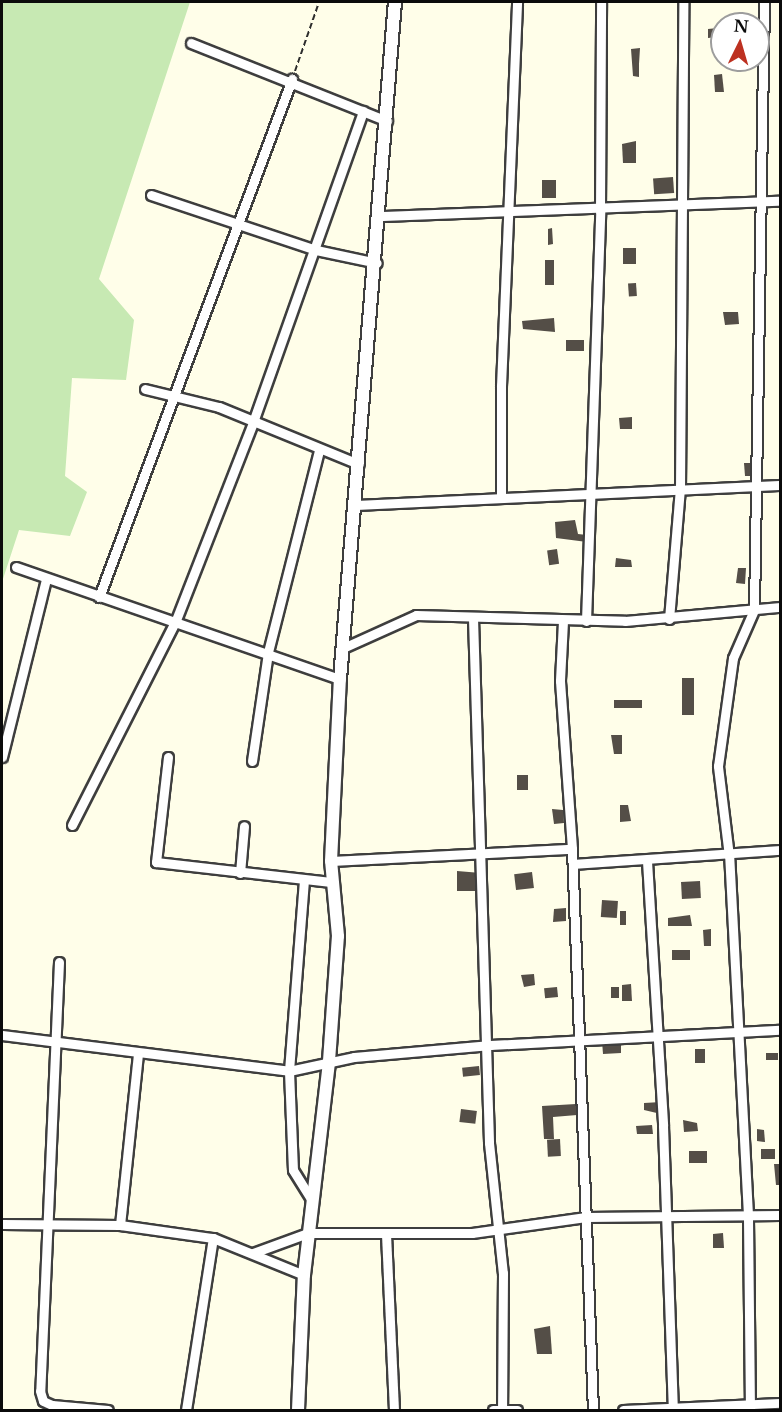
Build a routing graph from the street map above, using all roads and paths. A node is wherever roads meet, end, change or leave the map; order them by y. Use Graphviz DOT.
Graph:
graph roads {
  1 [pos="319,2"];
  2 [pos="395,2"];
  3 [pos="517,2"];
  4 [pos="601,2"];
  5 [pos="683,2"];
  6 [pos="764,2"];
  7 [pos="191,43"];
  8 [pos="291,79"];
  9 [pos="363,111"];
  10 [pos="387,121"];
  11 [pos="151,195"];
  12 [pos="780,201"];
  13 [pos="764,202"];
  14 [pos="684,206"];
  15 [pos="600,211"];
  16 [pos="509,213"];
  17 [pos="381,216"];
  18 [pos="238,226"];
  19 [pos="316,250"];
  20 [pos="377,263"];
  21 [pos="145,389"];
  22 [pos="173,395"];
  23 [pos="253,422"];
  24 [pos="319,451"];
  25 [pos="359,464"];
  26 [pos="780,485"];
  27 [pos="757,486"];
  28 [pos="680,489"];
  29 [pos="593,492"];
  30 [pos="501,496"];
  31 [pos="355,505"];
  32 [pos="16,567"];
  33 [pos="46,579"];
  34 [pos="99,597"];
  35 [pos="780,607"];
  36 [pos="754,610"];
  37 [pos="473,618"];
  38 [pos="669,619"];
  39 [pos="176,620"];
  40 [pos="562,621"];
  41 [pos="586,621"];
  42 [pos="343,648"];
  43 [pos="268,652"];
  44 [pos="340,679"];
  45 [pos="2,757"];
  46 [pos="168,757"];
  47 [pos="252,761"];
  48 [pos="72,825"];
  49 [pos="244,826"];
  50 [pos="572,849"];
  51 [pos="780,850"];
  52 [pos="480,855"];
  53 [pos="729,856"];
  54 [pos="331,861"];
  55 [pos="647,861"];
  56 [pos="573,864"];
  57 [pos="240,873"];
  58 [pos="304,880"];
  59 [pos="331,882"];
  60 [pos="59,962"];
  61 [pos="780,1030"];
  62 [pos="736,1034"];
  63 [pos="2,1035"];
  64 [pos="658,1037"];
  65 [pos="576,1039"];
  66 [pos="54,1041"];
  67 [pos="490,1045"];
  68 [pos="138,1055"];
  69 [pos="329,1061"];
  70 [pos="289,1071"];
  71 [pos="312,1200"];
  72 [pos="666,1215"];
  73 [pos="748,1215"];
  74 [pos="780,1215"];
  75 [pos="586,1217"];
  76 [pos="2,1224"];
  77 [pos="49,1225"];
  78 [pos="120,1225"];
  79 [pos="502,1228"];
  80 [pos="308,1233"];
  81 [pos="386,1234"];
  82 [pos="213,1238"];
  83 [pos="253,1253"];
  84 [pos="304,1275"];
  85 [pos="780,1403"];
  86 [pos="750,1408"];
  87 [pos="108,1410"];
  88 [pos="186,1410"];
  89 [pos="298,1410"];
  90 [pos="394,1410"];
  91 [pos="493,1410"];
  92 [pos="502,1410"];
  93 [pos="517,1410"];
  94 [pos="593,1410"];
  95 [pos="623,1410"];
  96 [pos="673,1410"];
  1 -- 8 [label="path"];
  2 -- 10 [label="street"];
  3 -- 16 [label="street"];
  4 -- 15 [label="street"];
  5 -- 14 [label="street"];
  6 -- 13 [label="street"];
  7 -- 8 [label="street"];
  8 -- 9 [label="street"];
  8 -- 18 [label="street"];
  9 -- 10 [label="street"];
  9 -- 19 [label="street"];
  10 -- 17 [label="street"];
  11 -- 18 [label="street"];
  12 -- 13 [label="street"];
  13 -- 14 [label="street"];
  13 -- 27 [label="street"];
  14 -- 15 [label="street"];
  14 -- 28 [label="street"];
  15 -- 16 [label="street"];
  15 -- 29 [label="street"];
  16 -- 17 [label="street"];
  16 -- 30 [label="street"];
  17 -- 20 [label="street"];
  18 -- 19 [label="street"];
  18 -- 22 [label="street"];
  19 -- 20 [label="street"];
  19 -- 23 [label="street"];
  20 -- 25 [label="street"];
  21 -- 22 [label="street"];
  22 -- 23 [label="street"];
  22 -- 34 [label="street"];
  23 -- 24 [label="street"];
  23 -- 39 [label="street"];
  24 -- 25 [label="street"];
  24 -- 43 [label="street"];
  25 -- 31 [label="street"];
  26 -- 27 [label="street"];
  27 -- 28 [label="street"];
  27 -- 36 [label="street"];
  28 -- 29 [label="street"];
  28 -- 38 [label="street"];
  29 -- 30 [label="street"];
  29 -- 41 [label="street"];
  30 -- 31 [label="street"];
  31 -- 42 [label="street"];
  32 -- 33 [label="street"];
  33 -- 34 [label="street"];
  33 -- 45 [label="street"];
  34 -- 39 [label="street"];
  35 -- 36 [label="street"];
  36 -- 38 [label="street"];
  36 -- 53 [label="street"];
  37 -- 40 [label="street"];
  37 -- 42 [label="street"];
  37 -- 52 [label="street"];
  38 -- 41 [label="street"];
  39 -- 43 [label="street"];
  39 -- 48 [label="street"];
  40 -- 41 [label="street"];
  40 -- 50 [label="street"];
  42 -- 44 [label="street"];
  43 -- 44 [label="street"];
  43 -- 47 [label="street"];
  44 -- 54 [label="street"];
  46 -- 57 [label="street"];
  49 -- 57 [label="street"];
  50 -- 52 [label="street"];
  50 -- 56 [label="street"];
  51 -- 53 [label="street"];
  52 -- 54 [label="street"];
  52 -- 67 [label="street"];
  53 -- 55 [label="street"];
  53 -- 62 [label="street"];
  54 -- 59 [label="street"];
  55 -- 56 [label="street"];
  55 -- 64 [label="street"];
  56 -- 65 [label="street"];
  57 -- 58 [label="street"];
  58 -- 59 [label="street"];
  58 -- 70 [label="street"];
  59 -- 69 [label="street"];
  60 -- 66 [label="street"];
  61 -- 62 [label="street"];
  62 -- 64 [label="street"];
  62 -- 73 [label="street"];
  63 -- 66 [label="street"];
  64 -- 65 [label="street"];
  64 -- 72 [label="street"];
  65 -- 67 [label="street"];
  65 -- 75 [label="street"];
  66 -- 68 [label="street"];
  66 -- 77 [label="street"];
  67 -- 69 [label="street"];
  67 -- 79 [label="street"];
  68 -- 70 [label="street"];
  68 -- 78 [label="street"];
  69 -- 70 [label="street"];
  69 -- 71 [label="street"];
  70 -- 71 [label="street"];
  71 -- 80 [label="street"];
  72 -- 73 [label="street"];
  72 -- 75 [label="street"];
  72 -- 96 [label="street"];
  73 -- 74 [label="street"];
  73 -- 86 [label="street"];
  75 -- 79 [label="street"];
  75 -- 94 [label="street"];
  76 -- 77 [label="street"];
  77 -- 78 [label="street"];
  77 -- 87 [label="street"];
  78 -- 82 [label="street"];
  79 -- 81 [label="street"];
  79 -- 92 [label="street"];
  80 -- 81 [label="street"];
  80 -- 83 [label="street"];
  80 -- 84 [label="street"];
  81 -- 90 [label="street"];
  82 -- 83 [label="street"];
  82 -- 88 [label="street"];
  83 -- 84 [label="street"];
  84 -- 89 [label="street"];
  85 -- 86 [label="street"];
  86 -- 96 [label="street"];
  91 -- 92 [label="street"];
  92 -- 93 [label="street"];
  95 -- 96 [label="street"];
}
